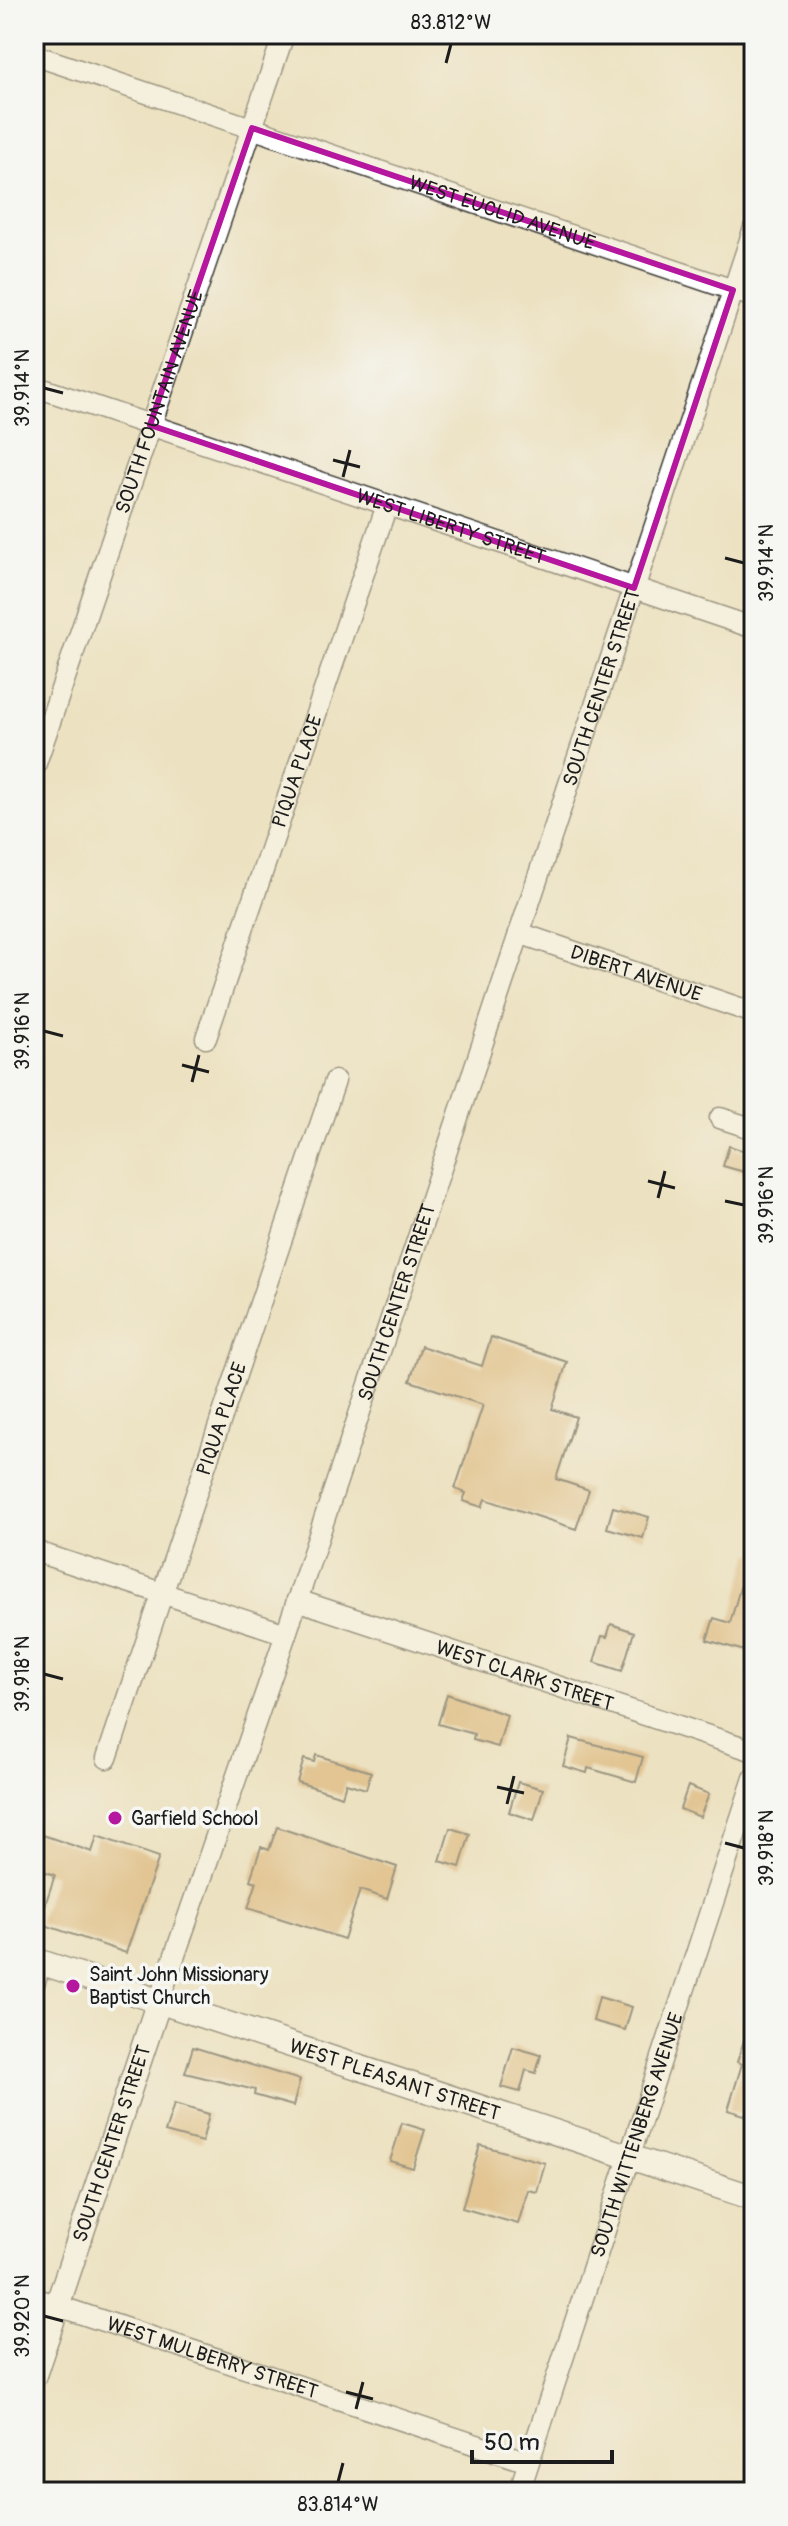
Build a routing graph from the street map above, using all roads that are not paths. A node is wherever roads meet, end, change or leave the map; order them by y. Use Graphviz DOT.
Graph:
graph roads {
  1 [pos="284,34"];
  2 [pos="34,55"];
  3 [pos="252,128"];
  4 [pos="754,228"];
  5 [pos="733,290"];
  6 [pos="754,297"];
  7 [pos="34,386"];
  8 [pos="150,425"];
  9 [pos="387,505"];
  10 [pos="634,588"];
  11 [pos="754,628"];
  12 [pos="34,769"];
  13 [pos="519,933"];
  14 [pos="754,1013"];
  15 [pos="206,1038"];
  16 [pos="335,1081"];
  17 [pos="720,1118"];
  18 [pos="754,1129"];
  19 [pos="34,1551"];
  20 [pos="162,1594"];
  21 [pos="297,1600"];
  22 [pos="286,1634"];
  23 [pos="754,1751"];
  24 [pos="107,1758"];
  25 [pos="753,1784"];
  26 [pos="36,1969"];
  27 [pos="159,2001"];
  28 [pos="626,2156"];
  29 [pos="754,2198"];
  30 [pos="46,2302"];
  31 [pos="34,2375"];
  32 [pos="528,2462"];
  33 [pos="519,2492"];
  1 -- 3 [label="street, SOUTH FOUNTAIN AVENUE"];
  2 -- 3 [label="street, WEST EUCLID AVENUE"];
  3 -- 5 [label="street, WEST EUCLID AVENUE"];
  3 -- 8 [label="street, SOUTH FOUNTAIN AVENUE"];
  4 -- 5 [label="street, SOUTH CENTER STREET"];
  5 -- 6 [label="street, WEST EUCLID AVENUE"];
  5 -- 10 [label="street, SOUTH CENTER STREET"];
  7 -- 8 [label="street, WEST LIBERTY STREET"];
  8 -- 9 [label="street, WEST LIBERTY STREET"];
  8 -- 12 [label="street, SOUTH FOUNTAIN AVENUE"];
  9 -- 10 [label="street, WEST LIBERTY STREET"];
  9 -- 15 [label="street, PIQUA PLACE"];
  10 -- 11 [label="street, WEST LIBERTY STREET"];
  10 -- 13 [label="street, SOUTH CENTER STREET"];
  13 -- 14 [label="street, DIBERT AVENUE"];
  13 -- 21 [label="street, SOUTH CENTER STREET"];
  16 -- 20 [label="street, PIQUA PLACE"];
  17 -- 18 [label="street"];
  19 -- 20 [label="street"];
  20 -- 22 [label="street"];
  20 -- 24 [label="street, PIQUA PLACE"];
  21 -- 22 [label="street, SOUTH CENTER STREET"];
  21 -- 23 [label="street, WEST CLARK STREET"];
  22 -- 27 [label="street, SOUTH CENTER STREET"];
  25 -- 28 [label="street, SOUTH WITTENBERG AVENUE"];
  26 -- 27 [label="street, WEST PLEASANT STREET"];
  27 -- 28 [label="street, WEST PLEASANT STREET"];
  27 -- 30 [label="street, SOUTH CENTER STREET"];
  28 -- 29 [label="street, WEST PLEASANT STREET"];
  28 -- 32 [label="street, SOUTH WITTENBERG AVENUE"];
  30 -- 31 [label="street, SOUTH CENTER STREET"];
  30 -- 32 [label="street, WEST MULBERRY STREET"];
  32 -- 33 [label="street, SOUTH WITTENBERG AVENUE"];
}
